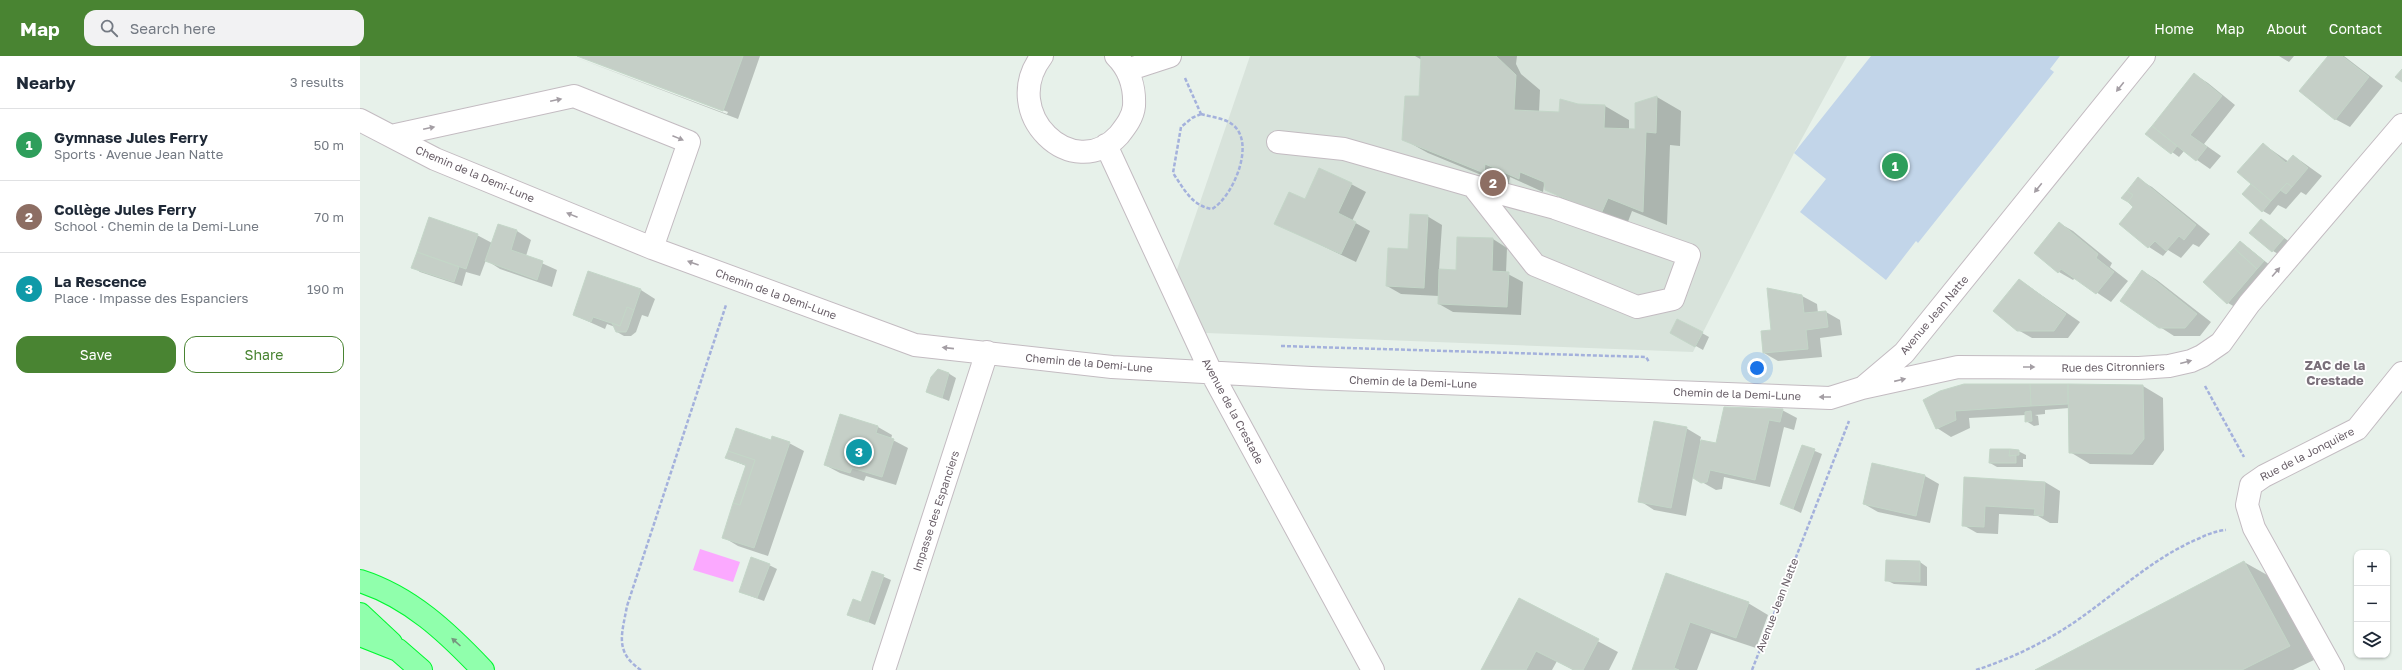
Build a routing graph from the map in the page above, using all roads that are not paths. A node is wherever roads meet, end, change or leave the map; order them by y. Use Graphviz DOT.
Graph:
graph roads {
  1 [pos="1042,56"];
  2 [pos="2144,56"];
  3 [pos="1121,63"];
  4 [pos="1176,63"];
  5 [pos="360,120"];
  6 [pos="2402,125"];
  7 [pos="391,136"];
  8 [pos="1278,142"];
  9 [pos="1106,145"];
  10 [pos="1472,186"];
  11 [pos="652,248"];
  12 [pos="987,352"];
  13 [pos="1212,372"];
  14 [pos="2402,373"];
  15 [pos="1862,388"];
  16 [pos="360,581"];
  17 [pos="360,614"];
  18 [pos="360,635"];
  19 [pos="398,650"];
  20 [pos="421,670"];
  21 [pos="483,670"];
  22 [pos="884,670"];
  23 [pos="1373,670"];
  24 [pos="2333,670"];
  1 -- 9 [label="street"];
  2 -- 15 [label="street, Avenue Jean Natte, one-way"];
  3 -- 4 [label="street"];
  3 -- 9 [label="street"];
  5 -- 7 [label="street, Chemin de la Demi-Lune"];
  15 -- 6 [label="street, Rue des Citronniers, one-way"];
  11 -- 7 [label="street, Chemin de la Demi-Lune, one-way"];
  7 -- 11 [label="street, one-way"];
  8 -- 10 [label="street"];
  9 -- 13 [label="street, Avenue de la Crestade"];
  10 -- 10 [label="street"];
  12 -- 11 [label="street, Chemin de la Demi-Lune, one-way"];
  12 -- 13 [label="street, Chemin de la Demi-Lune"];
  12 -- 22 [label="street, Impasse des Espanciers"];
  15 -- 13 [label="street, Chemin de la Demi-Lune, one-way"];
  13 -- 23 [label="street, Avenue de la Crestade"];
  14 -- 24 [label="street, Rue de la Jonquière"];
  21 -- 16 [label="highway, one-way"];
  17 -- 19 [label="highway"];
  18 -- 19 [label="highway"];
  19 -- 20 [label="highway"];
}
